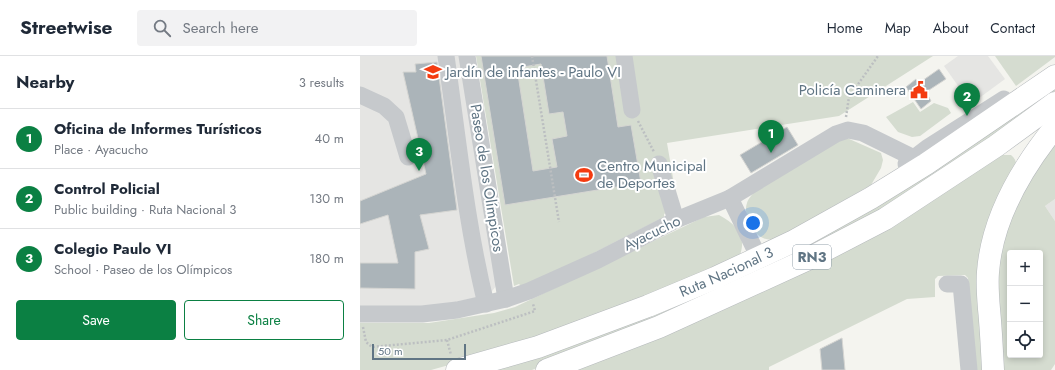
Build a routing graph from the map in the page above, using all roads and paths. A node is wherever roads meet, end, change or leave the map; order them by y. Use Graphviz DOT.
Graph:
graph roads {
  1 [pos="446,56"];
  2 [pos="467,56"];
  3 [pos="532,56"];
  4 [pos="624,56"];
  5 [pos="878,56"];
  6 [pos="1055,76"];
  7 [pos="360,95"];
  8 [pos="360,99"];
  9 [pos="378,103"];
  10 [pos="1055,103"];
  11 [pos="632,110"];
  12 [pos="1055,128"];
  13 [pos="848,130"];
  14 [pos="408,157"];
  15 [pos="920,161"];
  16 [pos="659,164"];
  17 [pos="730,198"];
  18 [pos="676,220"];
  19 [pos="559,222"];
  20 [pos="759,258"];
  21 [pos="947,284"];
  22 [pos="506,299"];
  23 [pos="486,304"];
  24 [pos="536,311"];
  25 [pos="362,314"];
  26 [pos="457,370"];
  27 [pos="547,370"];
  28 [pos="969,370"];
  29 [pos="993,370"];
  1 -- 23 [label="street"];
  2 -- 22 [label="street, Paseo de los Olímpicos"];
  3 -- 19 [label="path"];
  4 -- 11 [label="street"];
  5 -- 13 [label="path"];
  6 -- 15 [label="highway, Ruta Nacional 3 / RN3"];
  7 -- 9 [label="street"];
  8 -- 9 [label="street"];
  9 -- 14 [label="street"];
  10 -- 27 [label="highway, Ruta Nacional 3 / RN3"];
  11 -- 16 [label="path"];
  12 -- 29 [label="highway"];
  13 -- 15 [label="street"];
  13 -- 17 [label="street, Ayacucho"];
  15 -- 20 [label="highway, Ruta Nacional 3 / RN3"];
  16 -- 18 [label="street"];
  17 -- 18 [label="street, Ayacucho"];
  17 -- 20 [label="street"];
  18 -- 22 [label="street, Ayacucho"];
  20 -- 26 [label="highway, Ruta Nacional 3 / RN3"];
  21 -- 28 [label="street"];
  22 -- 23 [label="street, Ayacucho"];
  23 -- 25 [label="street, Ayacucho"];
  24 -- 25 [label="path"];
}
